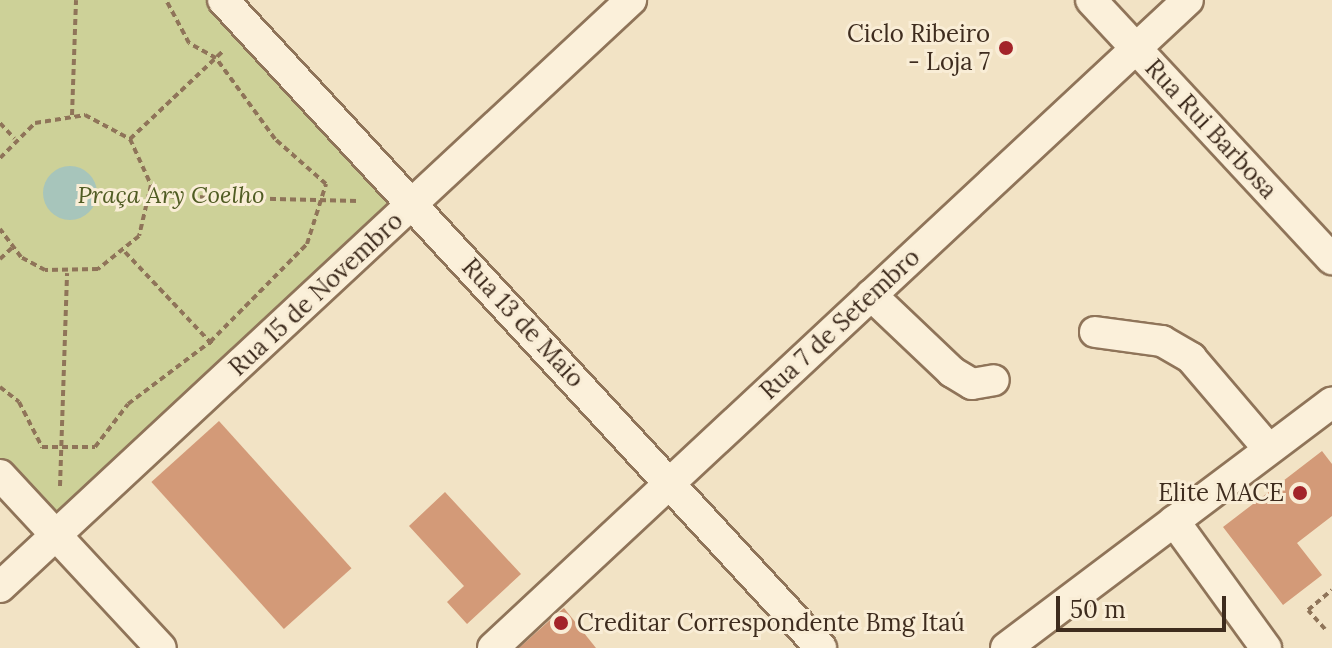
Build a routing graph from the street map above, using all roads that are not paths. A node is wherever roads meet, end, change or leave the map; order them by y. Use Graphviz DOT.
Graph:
graph roads {
  1 [pos="223,0"];
  2 [pos="631,0"];
  3 [pos="1091,0"];
  4 [pos="1188,0"];
  5 [pos="1136,48"];
  6 [pos="413,204"];
  7 [pos="1329,250"];
  8 [pos="871,295"];
  9 [pos="1095,332"];
  10 [pos="994,380"];
  11 [pos="1332,402"];
  12 [pos="1267,447"];
  13 [pos="0,475"];
  14 [pos="670,483"];
  15 [pos="1174,521"];
  16 [pos="57,536"];
  17 [pos="0,587"];
  18 [pos="161,648"];
  19 [pos="493,648"];
  20 [pos="821,648"];
  21 [pos="1006,648"];
  22 [pos="1266,648"];
  1 -- 6 [label="street, Rua 13 de Maio"];
  2 -- 6 [label="street, Rua 15 de Novembro"];
  3 -- 5 [label="street, Rua Rui Barbosa"];
  4 -- 5 [label="street, Rua 7 de Setembro"];
  5 -- 7 [label="street, Rua Rui Barbosa"];
  5 -- 8 [label="street, Rua 7 de Setembro"];
  6 -- 14 [label="street, Rua 13 de Maio"];
  6 -- 16 [label="street, Rua 15 de Novembro"];
  8 -- 10 [label="street"];
  8 -- 14 [label="street, Rua 7 de Setembro"];
  9 -- 12 [label="street"];
  11 -- 12 [label="street"];
  12 -- 15 [label="street"];
  13 -- 16 [label="street"];
  14 -- 19 [label="street, Rua 7 de Setembro"];
  14 -- 20 [label="street, Rua 13 de Maio"];
  15 -- 21 [label="street"];
  15 -- 22 [label="street"];
  16 -- 17 [label="street, Rua 15 de Novembro"];
  16 -- 18 [label="street"];
}
